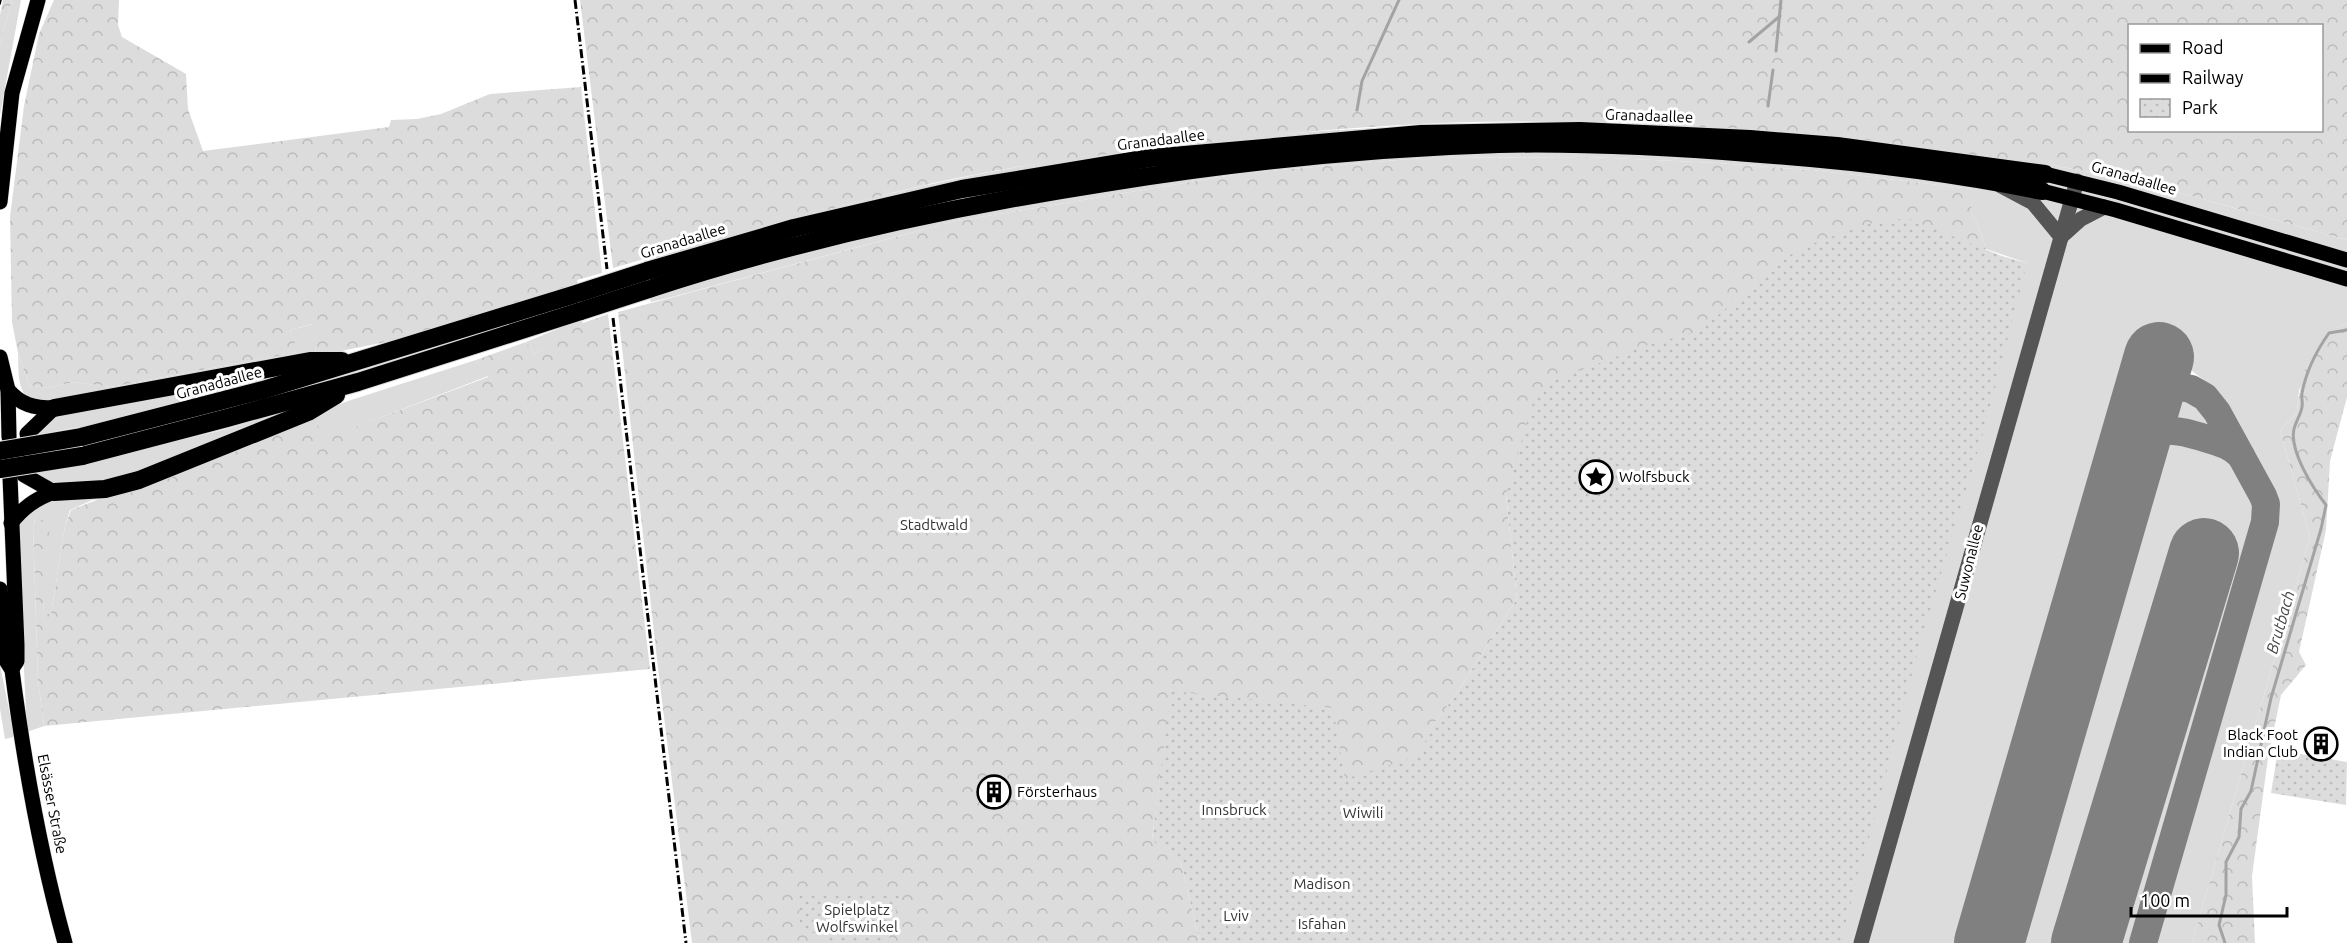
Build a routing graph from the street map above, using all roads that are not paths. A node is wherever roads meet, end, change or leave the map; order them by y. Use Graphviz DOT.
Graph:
graph roads {
  1 [pos="38,0"];
  2 [pos="1995,181"];
  3 [pos="2077,181"];
  4 [pos="2044,183"];
  5 [pos="2072,198"];
  6 [pos="0,202"];
  7 [pos="2104,207"];
  8 [pos="2061,237"];
  9 [pos="2347,260"];
  10 [pos="2347,279"];
  11 [pos="648,280"];
  12 [pos="0,357"];
  13 [pos="362,361"];
  14 [pos="358,382"];
  15 [pos="8,390"];
  16 [pos="54,408"];
  17 [pos="27,434"];
  18 [pos="7,461"];
  19 [pos="54,492"];
  20 [pos="11,523"];
  21 [pos="0,589"];
  22 [pos="12,670"];
  23 [pos="65,943"];
  24 [pos="1861,943"];
  1 -- 6 [label="main road"];
  2 -- 4 [label="highway, Granadaallee"];
  2 -- 8 [label="street"];
  2 -- 11 [label="highway, Granadaallee"];
  3 -- 4 [label="main road, Granadaallee"];
  3 -- 5 [label="street, Suwonallee"];
  3 -- 9 [label="main road, Granadaallee"];
  4 -- 5 [label="main road, Granadaallee"];
  4 -- 11 [label="highway, Granadaallee"];
  5 -- 7 [label="main road, Granadaallee"];
  5 -- 8 [label="street, Suwonallee"];
  7 -- 8 [label="street"];
  7 -- 10 [label="main road, Granadaallee"];
  8 -- 24 [label="street, Suwonallee"];
  11 -- 13 [label="highway, Granadaallee, bridge"];
  11 -- 14 [label="highway, Granadaallee, bridge"];
  12 -- 15 [label="main road, Elsässer Straße"];
  13 -- 16 [label="highway"];
  13 -- 18 [label="highway, Granadaallee, bridge"];
  14 -- 18 [label="highway, Granadaallee, bridge"];
  14 -- 19 [label="highway"];
  15 -- 16 [label="main road"];
  15 -- 18 [label="main road, Elsässer Straße"];
  16 -- 17 [label="main road"];
  18 -- 19 [label="main road"];
  18 -- 20 [label="main road, Elsässer Straße"];
  19 -- 20 [label="main road"];
  20 -- 22 [label="main road, Elsässer Straße"];
  21 -- 22 [label="main road, Elsässer Straße"];
  22 -- 23 [label="main road, Elsässer Straße"];
}
